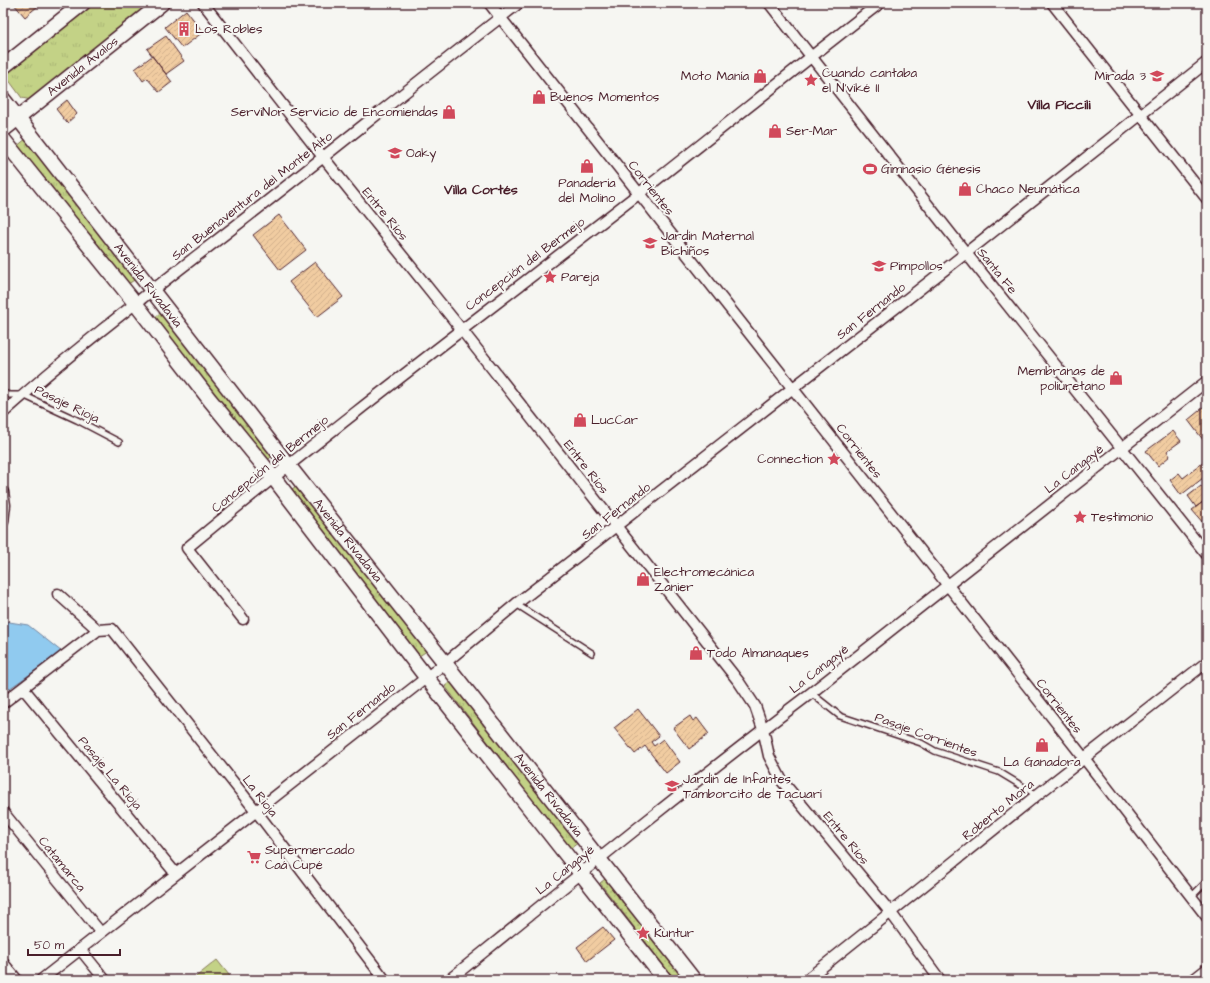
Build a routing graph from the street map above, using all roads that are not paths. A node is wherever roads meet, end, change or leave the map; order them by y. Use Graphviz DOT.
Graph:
graph roads {
  1 [pos="83,3"];
  2 [pos="162,3"];
  3 [pos="203,3"];
  4 [pos="489,3"];
  5 [pos="519,3"];
  6 [pos="769,3"];
  7 [pos="880,3"];
  8 [pos="1052,3"];
  9 [pos="501,17"];
  10 [pos="811,56"];
  11 [pos="1207,62"];
  12 [pos="3,67"];
  13 [pos="3,99"];
  14 [pos="1141,116"];
  15 [pos="17,118"];
  16 [pos="3,130"];
  17 [pos="3,139"];
  18 [pos="323,157"];
  19 [pos="638,194"];
  20 [pos="1207,199"];
  21 [pos="966,253"];
  22 [pos="152,290"];
  23 [pos="135,303"];
  24 [pos="461,330"];
  25 [pos="1207,381"];
  26 [pos="793,388"];
  27 [pos="3,393"];
  28 [pos="23,395"];
  29 [pos="3,413"];
  30 [pos="119,442"];
  31 [pos="1121,448"];
  32 [pos="288,465"];
  33 [pos="273,477"];
  34 [pos="3,492"];
  35 [pos="3,522"];
  36 [pos="617,527"];
  37 [pos="1207,555"];
  38 [pos="947,585"];
  39 [pos="58,594"];
  40 [pos="516,604"];
  41 [pos="243,618"];
  42 [pos="98,630"];
  43 [pos="592,653"];
  44 [pos="445,662"];
  45 [pos="1207,662"];
  46 [pos="426,677"];
  47 [pos="23,688"];
  48 [pos="811,693"];
  49 [pos="3,703"];
  50 [pos="763,729"];
  51 [pos="1084,758"];
  52 [pos="1037,795"];
  53 [pos="256,811"];
  54 [pos="3,812"];
  55 [pos="600,858"];
  56 [pos="581,873"];
  57 [pos="176,874"];
  58 [pos="1207,881"];
  59 [pos="1192,896"];
  60 [pos="891,913"];
  61 [pos="1207,916"];
  62 [pos="101,933"];
  63 [pos="80,949"];
  64 [pos="3,963"];
  65 [pos="1207,969"];
  66 [pos="17,980"];
  67 [pos="41,980"];
  68 [pos="105,980"];
  69 [pos="385,980"];
  70 [pos="449,980"];
  71 [pos="665,980"];
  72 [pos="694,980"];
  73 [pos="806,980"];
  74 [pos="940,980"];
  75 [pos="1192,980"];
  1 -- 12 [label="street"];
  2 -- 15 [label="street, Avenida Ávalos"];
  3 -- 18 [label="street, Entre Ríos"];
  4 -- 9 [label="street, Corrientes"];
  5 -- 9 [label="street, San Buenaventura del Monte Alto"];
  6 -- 10 [label="street, Santa Fe"];
  7 -- 10 [label="street, Concepción del Bermejo"];
  8 -- 14 [label="street"];
  9 -- 18 [label="street, San Buenaventura del Monte Alto"];
  9 -- 19 [label="street, Corrientes"];
  10 -- 19 [label="street, Concepción del Bermejo"];
  10 -- 21 [label="street, Santa Fe"];
  11 -- 14 [label="street, San Fernando"];
  13 -- 15 [label="street, Avenida Rivadavia"];
  14 -- 20 [label="street"];
  14 -- 21 [label="street, San Fernando"];
  15 -- 16 [label="street, Avenida Ávalos"];
  15 -- 22 [label="street, Avenida Rivadavia"];
  17 -- 23 [label="street, Avenida Rivadavia"];
  18 -- 22 [label="street, San Buenaventura del Monte Alto"];
  18 -- 24 [label="street, Entre Ríos"];
  19 -- 24 [label="street, Concepción del Bermejo"];
  19 -- 26 [label="street, Corrientes"];
  21 -- 26 [label="street, San Fernando"];
  21 -- 31 [label="street, Santa Fe"];
  22 -- 23 [label="street, San Buenaventura del Monte Alto"];
  22 -- 32 [label="street, Avenida Rivadavia"];
  23 -- 28 [label="street, San Buenaventura del Monte Alto"];
  23 -- 33 [label="street, Avenida Rivadavia"];
  24 -- 32 [label="street, Concepción del Bermejo"];
  24 -- 36 [label="street, Entre Ríos"];
  25 -- 31 [label="street, La Cangayé"];
  26 -- 36 [label="street, San Fernando"];
  26 -- 38 [label="street, Corrientes"];
  27 -- 28 [label="lane, Pasaje Rioja"];
  28 -- 29 [label="street, San Buenaventura del Monte Alto"];
  28 -- 30 [label="lane, Pasaje Rioja"];
  31 -- 37 [label="street, Santa Fe"];
  31 -- 38 [label="street, La Cangayé"];
  32 -- 33 [label="street, Concepción del Bermejo"];
  32 -- 44 [label="street, Avenida Rivadavia"];
  33 -- 41 [label="street, Concepción del Bermejo"];
  33 -- 46 [label="street, Avenida Rivadavia"];
  34 -- 35 [label="street"];
  36 -- 40 [label="street, San Fernando"];
  36 -- 50 [label="street, Entre Ríos"];
  38 -- 48 [label="street, La Cangayé"];
  38 -- 51 [label="street, Corrientes"];
  39 -- 42 [label="street"];
  40 -- 43 [label="lane"];
  40 -- 44 [label="street, San Fernando"];
  42 -- 47 [label="street"];
  42 -- 53 [label="street, La Rioja"];
  44 -- 46 [label="street, San Fernando"];
  44 -- 55 [label="street, Avenida Rivadavia"];
  45 -- 51 [label="street, Roberto Mora"];
  46 -- 53 [label="street, San Fernando"];
  46 -- 56 [label="street, Avenida Rivadavia"];
  47 -- 49 [label="street"];
  47 -- 57 [label="street, Pasaje La Rioja"];
  48 -- 50 [label="street, La Cangayé"];
  48 -- 52 [label="lane, Pasaje Corrientes"];
  50 -- 55 [label="street, La Cangayé"];
  50 -- 60 [label="street, Entre Ríos"];
  51 -- 52 [label="street, Roberto Mora"];
  51 -- 59 [label="street, Corrientes"];
  52 -- 60 [label="street, Roberto Mora"];
  53 -- 57 [label="street, San Fernando"];
  53 -- 69 [label="street, La Rioja"];
  54 -- 62 [label="street, Catamarca"];
  55 -- 56 [label="street, La Cangayé"];
  55 -- 72 [label="street, Avenida Rivadavia"];
  56 -- 70 [label="street, La Cangayé"];
  56 -- 71 [label="street, Avenida Rivadavia"];
  57 -- 62 [label="street, San Fernando"];
  58 -- 59 [label="lane"];
  59 -- 61 [label="street, Corrientes"];
  60 -- 73 [label="street, Roberto Mora"];
  60 -- 74 [label="street, Entre Ríos"];
  62 -- 63 [label="street, San Fernando"];
  63 -- 67 [label="street, San Fernando"];
  63 -- 68 [label="street"];
  64 -- 66 [label="street"];
  65 -- 75 [label="street"];
}
